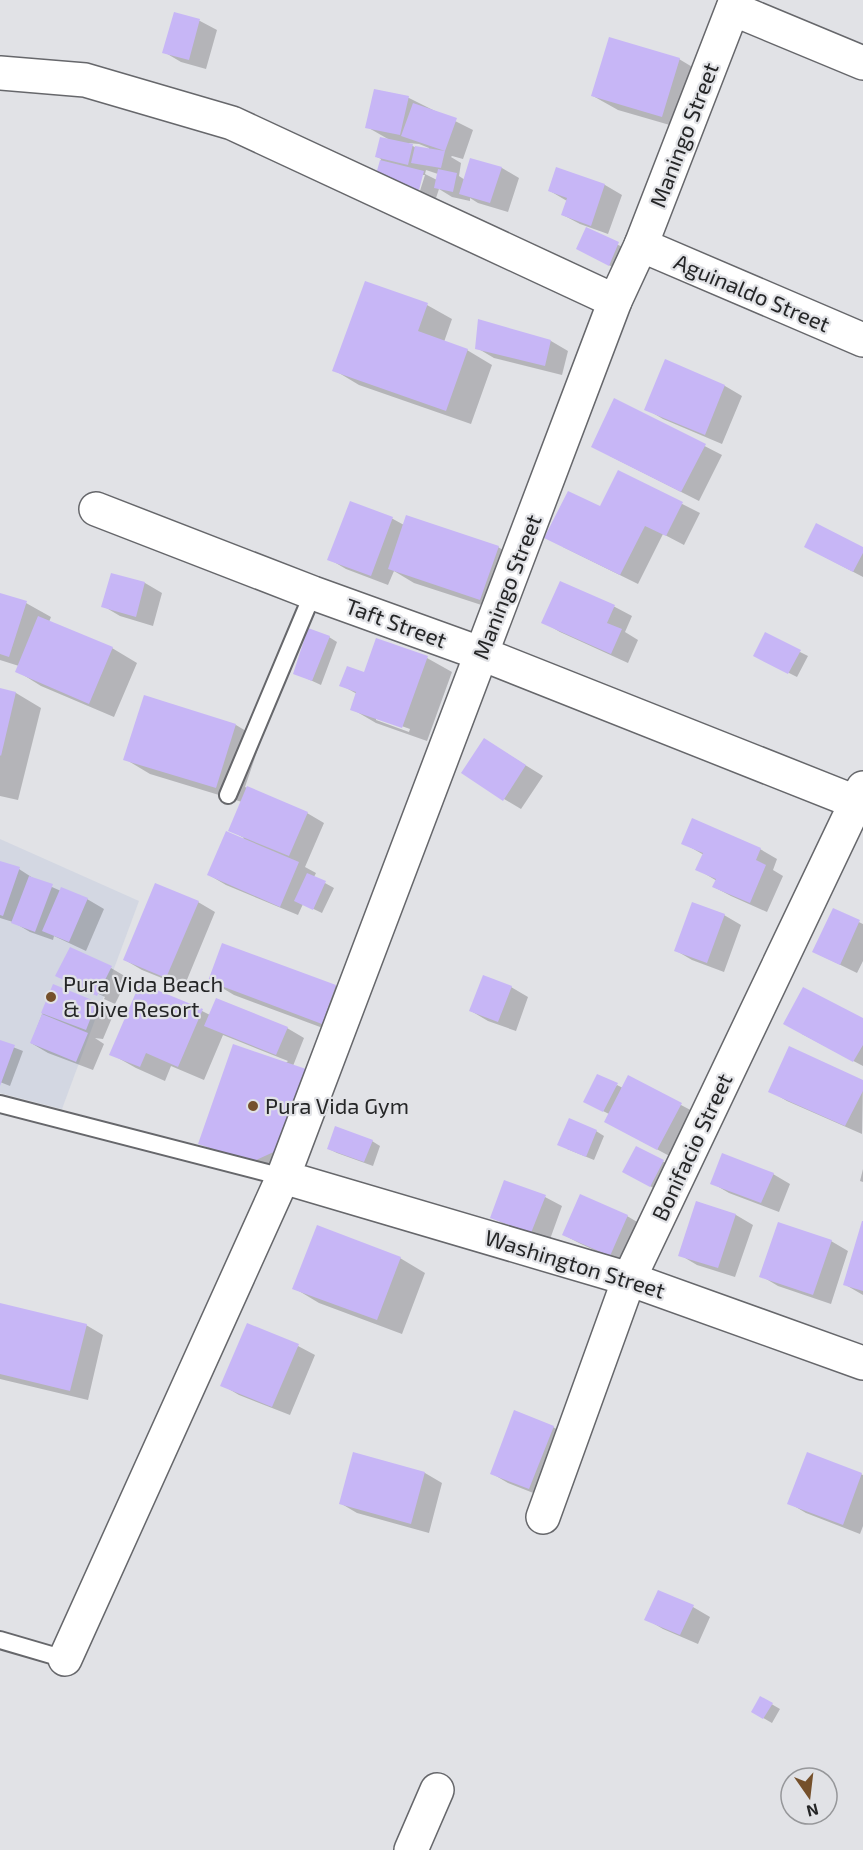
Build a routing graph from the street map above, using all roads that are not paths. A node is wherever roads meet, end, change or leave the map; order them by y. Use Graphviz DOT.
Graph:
graph roads {
  1 [pos="734,4"];
  2 [pos="863,63"];
  3 [pos="0,73"];
  4 [pos="641,245"];
  5 [pos="615,301"];
  6 [pos="863,340"];
  7 [pos="96,509"];
  8 [pos="313,593"];
  9 [pos="482,654"];
  10 [pos="228,795"];
  11 [pos="860,798"];
  12 [pos="0,1104"];
  13 [pos="283,1177"];
  14 [pos="629,1279"];
  15 [pos="863,1363"];
  16 [pos="543,1516"];
  17 [pos="0,1640"];
  18 [pos="65,1659"];
  19 [pos="437,1790"];
  20 [pos="411,1850"];
  1 -- 2 [label="street"];
  1 -- 4 [label="street, Maningo Street"];
  3 -- 5 [label="street"];
  4 -- 5 [label="street, Maningo Street"];
  4 -- 6 [label="street, Aguinaldo Street"];
  5 -- 9 [label="street, Maningo Street"];
  7 -- 8 [label="street, Taft Street"];
  8 -- 9 [label="street, Taft Street"];
  8 -- 10 [label="lane"];
  9 -- 11 [label="street, Taft Street"];
  9 -- 13 [label="street, Maningo Street"];
  11 -- 14 [label="street, Bonifacio Street"];
  12 -- 13 [label="lane"];
  13 -- 14 [label="street, Washington Street"];
  13 -- 18 [label="street, Maningo Street"];
  14 -- 15 [label="street, Washington Street"];
  14 -- 16 [label="street, Bonifacio Street"];
  17 -- 18 [label="lane"];
  19 -- 20 [label="street"];
}
